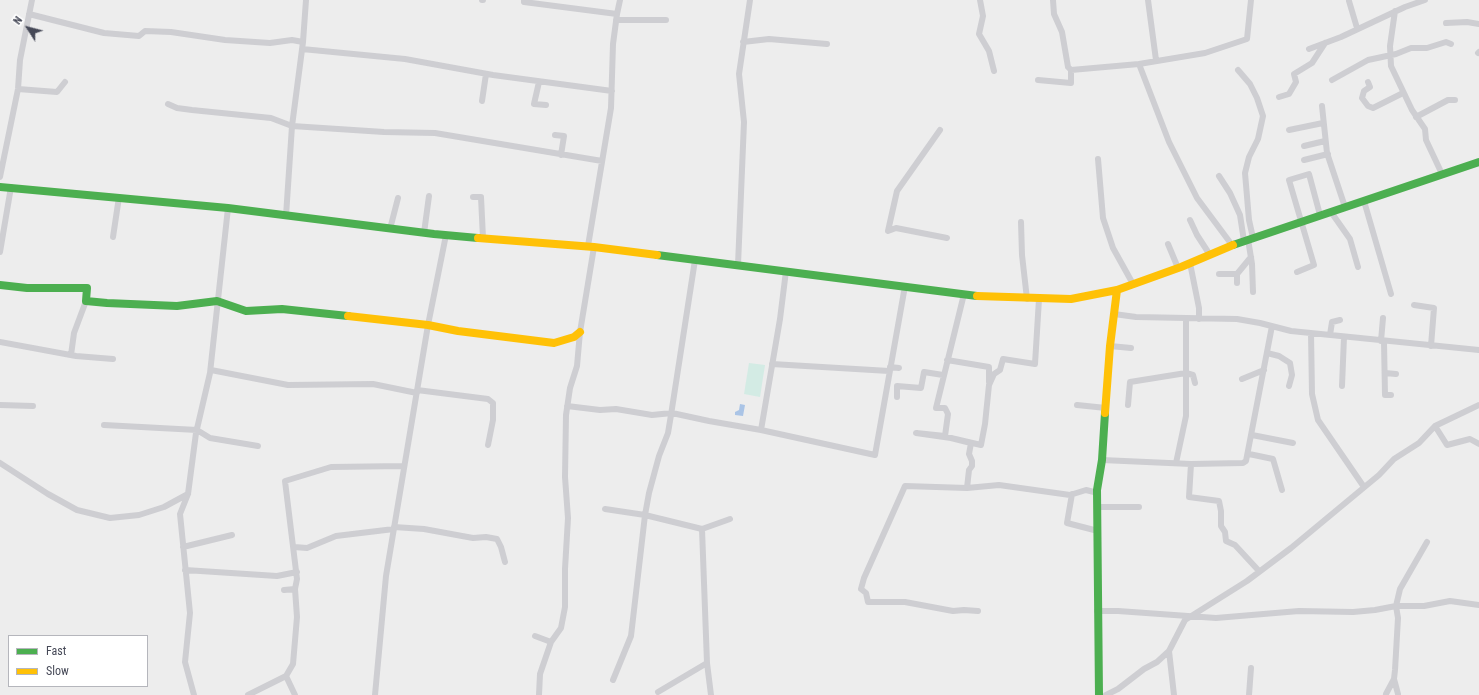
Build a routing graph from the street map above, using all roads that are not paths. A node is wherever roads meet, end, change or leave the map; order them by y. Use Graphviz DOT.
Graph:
graph roads {
  1 [pos="32,0"];
  2 [pos="306,0"];
  3 [pos="524,0"];
  4 [pos="620,0"];
  5 [pos="750,0"];
  6 [pos="980,0"];
  7 [pos="1053,0"];
  8 [pos="1148,0"];
  9 [pos="1251,0"];
  10 [pos="1425,0"];
  11 [pos="1349,1"];
  12 [pos="1395,11"];
  13 [pos="29,14"];
  14 [pos="616,17"];
  15 [pos="666,20"];
  16 [pos="1446,23"];
  17 [pos="1479,24"];
  18 [pos="1357,28"];
  19 [pos="303,42"];
  20 [pos="743,42"];
  21 [pos="1326,42"];
  22 [pos="828,44"];
  23 [pos="1451,44"];
  24 [pos="1309,49"];
  25 [pos="302,50"];
  26 [pos="1390,56"];
  27 [pos="1156,60"];
  28 [pos="1139,64"];
  29 [pos="1071,70"];
  30 [pos="1238,70"];
  31 [pos="994,71"];
  32 [pos="486,74"];
  33 [pos="1038,80"];
  34 [pos="1332,80"];
  35 [pos="65,82"];
  36 [pos="540,82"];
  37 [pos="1368,82"];
  38 [pos="18,89"];
  39 [pos="612,91"];
  40 [pos="1403,93"];
  41 [pos="1279,97"];
  42 [pos="1455,100"];
  43 [pos="482,101"];
  44 [pos="168,104"];
  45 [pos="546,105"];
  46 [pos="1322,106"];
  47 [pos="1416,117"];
  48 [pos="1323,123"];
  49 [pos="292,126"];
  50 [pos="940,130"];
  51 [pos="1288,130"];
  52 [pos="555,135"];
  53 [pos="1325,141"];
  54 [pos="1304,146"];
  55 [pos="1328,154"];
  56 [pos="561,155"];
  57 [pos="1098,159"];
  58 [pos="1304,160"];
  59 [pos="602,161"];
  60 [pos="1479,162"];
  61 [pos="1442,174"];
  62 [pos="1219,176"];
  63 [pos="0,177"];
  64 [pos="11,186"];
  65 [pos="0,187"];
  66 [pos="429,196"];
  67 [pos="118,197"];
  68 [pos="473,197"];
  69 [pos="398,198"];
  70 [pos="1364,201"];
  71 [pos="1345,207"];
  72 [pos="228,208"];
  73 [pos="1331,212"];
  74 [pos="1320,215"];
  75 [pos="286,216"];
  76 [pos="1190,220"];
  77 [pos="1021,222"];
  78 [pos="1300,222"];
  79 [pos="390,229"];
  80 [pos="424,233"];
  81 [pos="446,235"];
  82 [pos="113,237"];
  83 [pos="482,238"];
  84 [pos="947,238"];
  85 [pos="1248,239"];
  86 [pos="1168,244"];
  87 [pos="1232,245"];
  88 [pos="591,247"];
  89 [pos="0,252"];
  90 [pos="1210,254"];
  91 [pos="1251,257"];
  92 [pos="695,260"];
  93 [pos="1190,263"];
  94 [pos="738,265"];
  95 [pos="1358,266"];
  96 [pos="1178,268"];
  97 [pos="786,271"];
  98 [pos="1297,272"];
  99 [pos="1219,274"];
  100 [pos="1237,274"];
  101 [pos="1237,283"];
  102 [pos="1133,284"];
  103 [pos="0,285"];
  104 [pos="905,286"];
  105 [pos="1117,290"];
  106 [pos="1253,292"];
  107 [pos="964,294"];
  108 [pos="1391,294"];
  109 [pos="1027,299"];
  110 [pos="1039,299"];
  111 [pos="86,301"];
  112 [pos="217,301"];
  113 [pos="1414,305"];
  114 [pos="1114,314"];
  115 [pos="1186,318"];
  116 [pos="1383,318"];
  117 [pos="1199,319"];
  118 [pos="1340,320"];
  119 [pos="428,325"];
  120 [pos="1272,326"];
  121 [pos="580,332"];
  122 [pos="1311,333"];
  123 [pos="1330,335"];
  124 [pos="1344,337"];
  125 [pos="0,342"];
  126 [pos="1383,342"];
  127 [pos="1110,346"];
  128 [pos="1431,346"];
  129 [pos="1131,348"];
  130 [pos="1479,350"];
  131 [pos="1267,353"];
  132 [pos="71,355"];
  133 [pos="113,359"];
  134 [pos="947,360"];
  135 [pos="772,364"];
  136 [pos="899,368"];
  137 [pos="889,369"];
  138 [pos="211,370"];
  139 [pos="1264,370"];
  140 [pos="1186,373"];
  141 [pos="1385,373"];
  142 [pos="1396,374"];
  143 [pos="943,375"];
  144 [pos="1242,379"];
  145 [pos="1195,383"];
  146 [pos="989,385"];
  147 [pos="1289,386"];
  148 [pos="1342,386"];
  149 [pos="417,392"];
  150 [pos="1391,396"];
  151 [pos="897,397"];
  152 [pos="1479,404"];
  153 [pos="0,405"];
  154 [pos="1077,405"];
  155 [pos="1128,405"];
  156 [pos="33,406"];
  157 [pos="567,406"];
  158 [pos="1106,408"];
  159 [pos="672,412"];
  160 [pos="104,425"];
  161 [pos="1435,426"];
  162 [pos="197,430"];
  163 [pos="761,430"];
  164 [pos="1252,435"];
  165 [pos="951,438"];
  166 [pos="1292,443"];
  167 [pos="1479,444"];
  168 [pos="488,445"];
  169 [pos="258,446"];
  170 [pos="1249,454"];
  171 [pos="1102,460"];
  172 [pos="0,463"];
  173 [pos="1176,463"];
  174 [pos="1191,464"];
  175 [pos="404,466"];
  176 [pos="1364,487"];
  177 [pos="967,488"];
  178 [pos="1282,490"];
  179 [pos="1098,493"];
  180 [pos="188,494"];
  181 [pos="1072,494"];
  182 [pos="1139,507"];
  183 [pos="1098,508"];
  184 [pos="604,509"];
  185 [pos="645,515"];
  186 [pos="730,519"];
  187 [pos="394,528"];
  188 [pos="702,529"];
  189 [pos="1098,531"];
  190 [pos="232,535"];
  191 [pos="1427,542"];
  192 [pos="183,547"];
  193 [pos="294,548"];
  194 [pos="504,562"];
  195 [pos="185,570"];
  196 [pos="1259,571"];
  197 [pos="297,572"];
  198 [pos="295,589"];
  199 [pos="284,590"];
  200 [pos="1479,605"];
  201 [pos="1396,606"];
  202 [pos="978,612"];
  203 [pos="1097,612"];
  204 [pos="1191,617"];
  205 [pos="535,636"];
  206 [pos="551,642"];
  207 [pos="1169,652"];
  208 [pos="707,663"];
  209 [pos="1251,668"];
  210 [pos="286,676"];
  211 [pos="1394,679"];
  212 [pos="613,680"];
  213 [pos="658,692"];
  214 [pos="1386,694"];
  215 [pos="1398,694"];
  216 [pos="194,695"];
  217 [pos="248,695"];
  218 [pos="295,695"];
  219 [pos="375,695"];
  220 [pos="538,695"];
  221 [pos="711,695"];
  222 [pos="1099,695"];
  223 [pos="1106,695"];
  224 [pos="1174,695"];
  225 [pos="1249,695"];
  1 -- 13 [label="street"];
  2 -- 19 [label="street"];
  3 -- 14 [label="street"];
  4 -- 14 [label="street"];
  5 -- 20 [label="street"];
  6 -- 31 [label="street"];
  7 -- 29 [label="street"];
  8 -- 27 [label="street"];
  9 -- 27 [label="street"];
  10 -- 12 [label="street"];
  11 -- 18 [label="street"];
  12 -- 18 [label="street"];
  12 -- 26 [label="street"];
  13 -- 19 [label="street"];
  13 -- 38 [label="street"];
  14 -- 15 [label="street"];
  14 -- 39 [label="street"];
  16 -- 17 [label="street"];
  18 -- 21 [label="street"];
  19 -- 25 [label="street"];
  20 -- 22 [label="street"];
  20 -- 94 [label="street"];
  21 -- 24 [label="street"];
  21 -- 41 [label="street"];
  23 -- 26 [label="street"];
  25 -- 32 [label="street"];
  25 -- 49 [label="street"];
  26 -- 34 [label="street"];
  26 -- 40 [label="street"];
  27 -- 28 [label="street"];
  28 -- 29 [label="street"];
  28 -- 87 [label="street"];
  29 -- 33 [label="street"];
  30 -- 85 [label="street"];
  32 -- 36 [label="street"];
  32 -- 43 [label="street"];
  35 -- 38 [label="street"];
  36 -- 39 [label="street"];
  36 -- 45 [label="street"];
  37 -- 40 [label="street"];
  38 -- 63 [label="street"];
  39 -- 59 [label="street"];
  40 -- 47 [label="street"];
  42 -- 47 [label="street"];
  44 -- 49 [label="street"];
  46 -- 48 [label="street"];
  47 -- 61 [label="street"];
  48 -- 51 [label="street"];
  48 -- 53 [label="street"];
  49 -- 56 [label="street"];
  49 -- 75 [label="street"];
  50 -- 84 [label="street"];
  52 -- 56 [label="street"];
  53 -- 54 [label="street"];
  53 -- 55 [label="street"];
  55 -- 58 [label="street"];
  55 -- 71 [label="street"];
  56 -- 59 [label="street"];
  57 -- 102 [label="street"];
  59 -- 88 [label="street"];
  60 -- 61 [label="main road"];
  61 -- 70 [label="main road"];
  62 -- 85 [label="street"];
  64 -- 65 [label="main road"];
  64 -- 67 [label="main road"];
  64 -- 89 [label="street"];
  66 -- 80 [label="street"];
  67 -- 72 [label="main road"];
  67 -- 82 [label="street"];
  68 -- 83 [label="street"];
  69 -- 79 [label="street"];
  70 -- 71 [label="main road"];
  70 -- 108 [label="street"];
  71 -- 73 [label="main road"];
  72 -- 75 [label="main road"];
  72 -- 112 [label="street"];
  73 -- 74 [label="main road"];
  73 -- 95 [label="street"];
  74 -- 78 [label="main road"];
  74 -- 78 [label="street"];
  75 -- 79 [label="main road"];
  76 -- 90 [label="street"];
  77 -- 109 [label="street"];
  78 -- 85 [label="main road"];
  78 -- 98 [label="street"];
  79 -- 80 [label="main road"];
  80 -- 81 [label="main road"];
  81 -- 83 [label="main road"];
  81 -- 119 [label="street"];
  83 -- 88 [label="main road"];
  85 -- 87 [label="main road"];
  85 -- 91 [label="street"];
  86 -- 96 [label="street"];
  87 -- 90 [label="main road"];
  88 -- 92 [label="main road"];
  88 -- 121 [label="street"];
  90 -- 93 [label="main road"];
  91 -- 100 [label="street"];
  91 -- 106 [label="street"];
  92 -- 94 [label="main road"];
  92 -- 159 [label="street"];
  93 -- 96 [label="main road"];
  93 -- 117 [label="street"];
  94 -- 97 [label="main road"];
  96 -- 102 [label="main road"];
  97 -- 104 [label="main road"];
  97 -- 135 [label="street"];
  99 -- 100 [label="street"];
  100 -- 101 [label="street"];
  102 -- 105 [label="main road"];
  103 -- 111 [label="main road"];
  104 -- 107 [label="main road"];
  104 -- 137 [label="street"];
  105 -- 110 [label="main road"];
  105 -- 114 [label="main road"];
  107 -- 109 [label="main road"];
  107 -- 134 [label="street"];
  109 -- 110 [label="main road"];
  110 -- 146 [label="street"];
  111 -- 112 [label="main road"];
  111 -- 132 [label="street"];
  112 -- 119 [label="main road"];
  112 -- 138 [label="street"];
  113 -- 128 [label="street"];
  114 -- 115 [label="street"];
  114 -- 127 [label="main road"];
  115 -- 117 [label="street"];
  115 -- 140 [label="street"];
  116 -- 126 [label="street"];
  117 -- 120 [label="street"];
  118 -- 123 [label="street"];
  119 -- 121 [label="main road"];
  119 -- 149 [label="street"];
  120 -- 122 [label="street"];
  120 -- 131 [label="street"];
  121 -- 157 [label="street"];
  122 -- 123 [label="street"];
  122 -- 176 [label="street"];
  123 -- 124 [label="street"];
  124 -- 126 [label="street"];
  124 -- 148 [label="street"];
  125 -- 132 [label="street"];
  126 -- 128 [label="street"];
  126 -- 141 [label="street"];
  127 -- 129 [label="street"];
  127 -- 158 [label="main road"];
  128 -- 130 [label="street"];
  131 -- 139 [label="street"];
  131 -- 147 [label="street"];
  132 -- 133 [label="street"];
  134 -- 143 [label="street"];
  134 -- 146 [label="street"];
  135 -- 137 [label="street"];
  135 -- 163 [label="street"];
  136 -- 137 [label="street"];
  137 -- 163 [label="street"];
  138 -- 149 [label="street"];
  138 -- 162 [label="street"];
  139 -- 144 [label="street"];
  139 -- 164 [label="street"];
  140 -- 145 [label="street"];
  140 -- 155 [label="street"];
  140 -- 173 [label="street"];
  141 -- 142 [label="street"];
  141 -- 150 [label="street"];
  143 -- 151 [label="street"];
  143 -- 165 [label="street"];
  146 -- 165 [label="street"];
  149 -- 168 [label="street"];
  149 -- 175 [label="street"];
  152 -- 161 [label="street"];
  153 -- 156 [label="street"];
  154 -- 158 [label="street"];
  157 -- 159 [label="street"];
  157 -- 206 [label="street"];
  158 -- 171 [label="main road"];
  159 -- 163 [label="street"];
  159 -- 185 [label="street"];
  160 -- 162 [label="street"];
  161 -- 167 [label="street"];
  161 -- 176 [label="street"];
  162 -- 169 [label="street"];
  162 -- 180 [label="street"];
  164 -- 166 [label="street"];
  164 -- 170 [label="street"];
  165 -- 177 [label="street"];
  170 -- 174 [label="street"];
  170 -- 178 [label="street"];
  171 -- 173 [label="street"];
  171 -- 179 [label="main road"];
  172 -- 180 [label="street"];
  173 -- 174 [label="street"];
  174 -- 196 [label="street"];
  175 -- 187 [label="street"];
  175 -- 193 [label="street"];
  176 -- 196 [label="street"];
  177 -- 181 [label="street"];
  177 -- 202 [label="street"];
  179 -- 181 [label="street"];
  179 -- 183 [label="main road"];
  180 -- 192 [label="street"];
  181 -- 189 [label="street"];
  182 -- 183 [label="street"];
  183 -- 189 [label="main road"];
  184 -- 185 [label="street"];
  185 -- 188 [label="street"];
  185 -- 212 [label="street"];
  186 -- 188 [label="street"];
  187 -- 193 [label="street"];
  187 -- 194 [label="street"];
  187 -- 219 [label="street"];
  188 -- 208 [label="street"];
  189 -- 203 [label="main road"];
  190 -- 192 [label="street"];
  191 -- 201 [label="street"];
  192 -- 195 [label="street"];
  193 -- 197 [label="street"];
  195 -- 197 [label="street"];
  195 -- 216 [label="street"];
  196 -- 204 [label="street"];
  197 -- 198 [label="street"];
  198 -- 199 [label="street"];
  198 -- 210 [label="street"];
  200 -- 201 [label="street"];
  201 -- 204 [label="street"];
  201 -- 211 [label="street"];
  203 -- 204 [label="street"];
  203 -- 222 [label="main road"];
  204 -- 207 [label="street"];
  205 -- 206 [label="street"];
  206 -- 220 [label="street"];
  207 -- 223 [label="street"];
  207 -- 224 [label="street"];
  208 -- 213 [label="street"];
  208 -- 221 [label="street"];
  209 -- 225 [label="street"];
  210 -- 217 [label="street"];
  210 -- 218 [label="street"];
  211 -- 214 [label="street"];
  211 -- 215 [label="street"];
}
